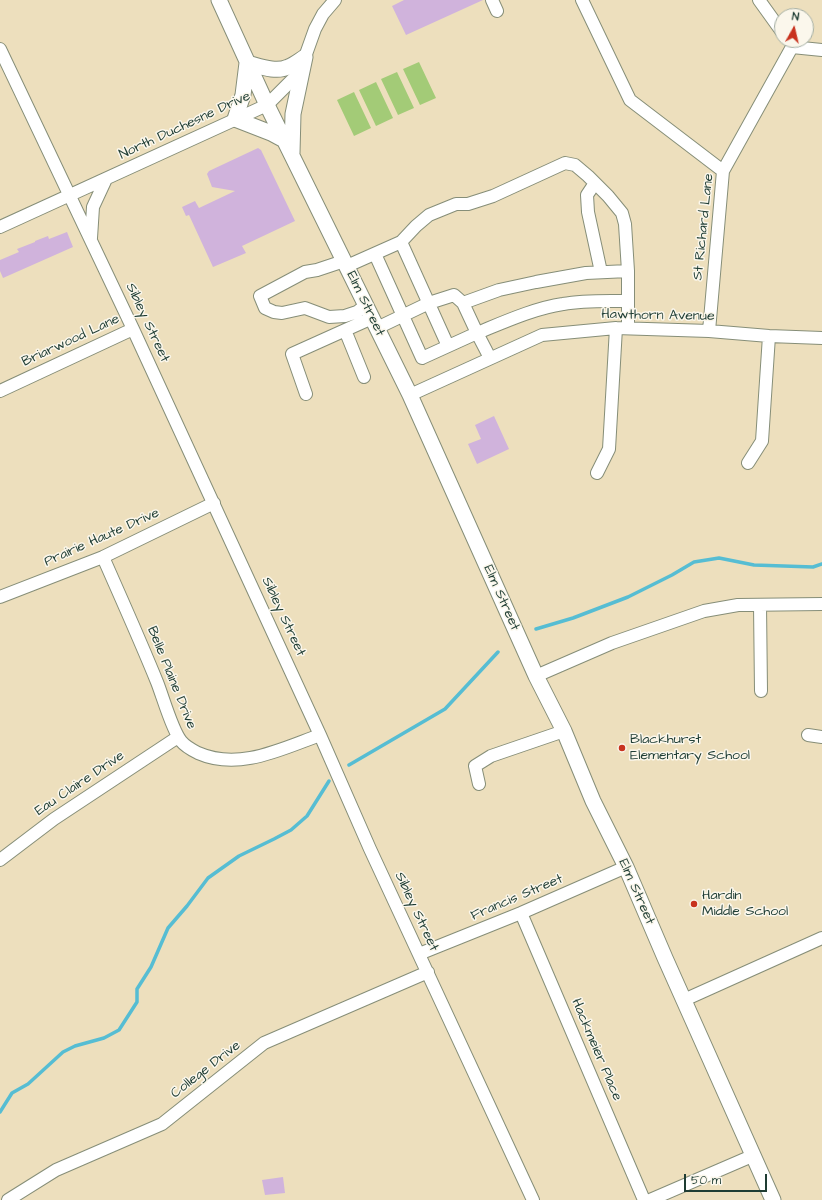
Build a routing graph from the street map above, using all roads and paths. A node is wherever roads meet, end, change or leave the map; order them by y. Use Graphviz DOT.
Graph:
graph roads {
  1 [pos="219,0"];
  2 [pos="335,0"];
  3 [pos="582,0"];
  4 [pos="759,0"];
  5 [pos="774,21"];
  6 [pos="788,48"];
  7 [pos="811,48"];
  8 [pos="0,49"];
  9 [pos="822,50"];
  10 [pos="305,57"];
  11 [pos="247,63"];
  12 [pos="266,105"];
  13 [pos="235,119"];
  14 [pos="284,140"];
  15 [pos="292,156"];
  16 [pos="723,171"];
  17 [pos="106,179"];
  18 [pos="595,183"];
  19 [pos="70,196"];
  20 [pos="0,227"];
  21 [pos="91,240"];
  22 [pos="401,242"];
  23 [pos="374,254"];
  24 [pos="345,263"];
  25 [pos="601,272"];
  26 [pos="628,272"];
  27 [pos="628,302"];
  28 [pos="429,303"];
  29 [pos="463,303"];
  30 [pos="403,315"];
  31 [pos="371,317"];
  32 [pos="133,328"];
  33 [pos="616,328"];
  34 [pos="628,328"];
  35 [pos="345,330"];
  36 [pos="709,331"];
  37 [pos="477,333"];
  38 [pos="769,336"];
  39 [pos="822,338"];
  40 [pos="448,346"];
  41 [pos="490,358"];
  42 [pos="364,377"];
  43 [pos="0,390"];
  44 [pos="306,394"];
  45 [pos="410,395"];
  46 [pos="748,463"];
  47 [pos="597,473"];
  48 [pos="214,503"];
  49 [pos="102,556"];
  50 [pos="0,598"];
  51 [pos="822,604"];
  52 [pos="760,605"];
  53 [pos="536,676"];
  54 [pos="761,691"];
  55 [pos="564,731"];
  56 [pos="320,735"];
  57 [pos="808,735"];
  58 [pos="178,737"];
  59 [pos="822,737"];
  60 [pos="479,784"];
  61 [pos="0,860"];
  62 [pos="626,867"];
  63 [pos="521,913"];
  64 [pos="822,938"];
  65 [pos="418,954"];
  66 [pos="428,972"];
  67 [pos="684,1000"];
  68 [pos="752,1156"];
  69 [pos="8,1200"];
  70 [pos="533,1200"];
  71 [pos="644,1200"];
  72 [pos="650,1200"];
  73 [pos="773,1200"];
  1 -- 11 [label="main road, Elm Street"];
  2 -- 10 [label="street, North Duchesne Drive"];
  3 -- 16 [label="street"];
  4 -- 5 [label="street"];
  6 -- 16 [label="street, St Richard Lane"];
  7 -- 9 [label="street"];
  8 -- 19 [label="street, Sibley Street"];
  10 -- 11 [label="main road"];
  10 -- 12 [label="street, North Duchesne Drive"];
  10 -- 15 [label="main road"];
  11 -- 12 [label="main road, Elm Street"];
  11 -- 13 [label="main road"];
  12 -- 13 [label="street, North Duchesne Drive"];
  12 -- 14 [label="main road, Elm Street"];
  13 -- 14 [label="main road"];
  13 -- 17 [label="street, North Duchesne Drive"];
  14 -- 15 [label="main road, Elm Street"];
  15 -- 24 [label="main road, Elm Street"];
  16 -- 36 [label="street, St Richard Lane"];
  17 -- 19 [label="street, North Duchesne Drive"];
  17 -- 21 [label="street"];
  18 -- 22 [label="street"];
  18 -- 25 [label="street"];
  18 -- 26 [label="street"];
  19 -- 20 [label="street, North Duchesne Drive"];
  19 -- 21 [label="street, Sibley Street"];
  21 -- 32 [label="street, Sibley Street"];
  22 -- 23 [label="street"];
  22 -- 28 [label="street"];
  23 -- 24 [label="street"];
  23 -- 30 [label="street"];
  24 -- 31 [label="main road, Elm Street"];
  24 -- 31 [label="street"];
  25 -- 26 [label="street"];
  25 -- 29 [label="street"];
  26 -- 27 [label="street"];
  27 -- 34 [label="street"];
  27 -- 37 [label="street"];
  28 -- 29 [label="street"];
  28 -- 30 [label="street"];
  28 -- 40 [label="street"];
  29 -- 37 [label="street"];
  30 -- 31 [label="street"];
  30 -- 40 [label="street"];
  31 -- 35 [label="street"];
  31 -- 45 [label="main road, Elm Street"];
  32 -- 43 [label="street, Briarwood Lane"];
  32 -- 48 [label="street, Sibley Street"];
  33 -- 34 [label="street, Hawthorn Avenue"];
  33 -- 41 [label="street, Hawthorn Avenue"];
  33 -- 47 [label="street"];
  34 -- 36 [label="street, Hawthorn Avenue"];
  35 -- 42 [label="street"];
  35 -- 44 [label="street"];
  36 -- 38 [label="street, Hawthorn Avenue"];
  37 -- 40 [label="street"];
  37 -- 41 [label="street"];
  38 -- 39 [label="street, Hawthorn Avenue"];
  38 -- 46 [label="street"];
  41 -- 45 [label="street, Hawthorn Avenue"];
  45 -- 53 [label="main road, Elm Street"];
  48 -- 49 [label="street, Prairie Haute Drive"];
  48 -- 56 [label="street, Sibley Street"];
  49 -- 50 [label="street, Prairie Haute Drive"];
  49 -- 58 [label="street, Belle Plaine Drive"];
  51 -- 52 [label="street"];
  52 -- 53 [label="street"];
  52 -- 54 [label="street"];
  53 -- 55 [label="main road, Elm Street"];
  55 -- 60 [label="street"];
  55 -- 62 [label="main road, Elm Street"];
  56 -- 58 [label="street, Belle Plaine Drive"];
  56 -- 65 [label="street, Sibley Street"];
  57 -- 59 [label="street"];
  58 -- 61 [label="street, Eau Claire Drive"];
  62 -- 63 [label="street, Francis Street"];
  62 -- 67 [label="main road, Elm Street"];
  63 -- 65 [label="street, Francis Street"];
  63 -- 71 [label="street, Hackmeier Place"];
  64 -- 67 [label="street"];
  65 -- 66 [label="street, Sibley Street"];
  66 -- 69 [label="street, College Drive"];
  66 -- 70 [label="street, Sibley Street"];
  67 -- 68 [label="main road, Elm Street"];
  68 -- 72 [label="street"];
  68 -- 73 [label="main road, Elm Street"];
}
